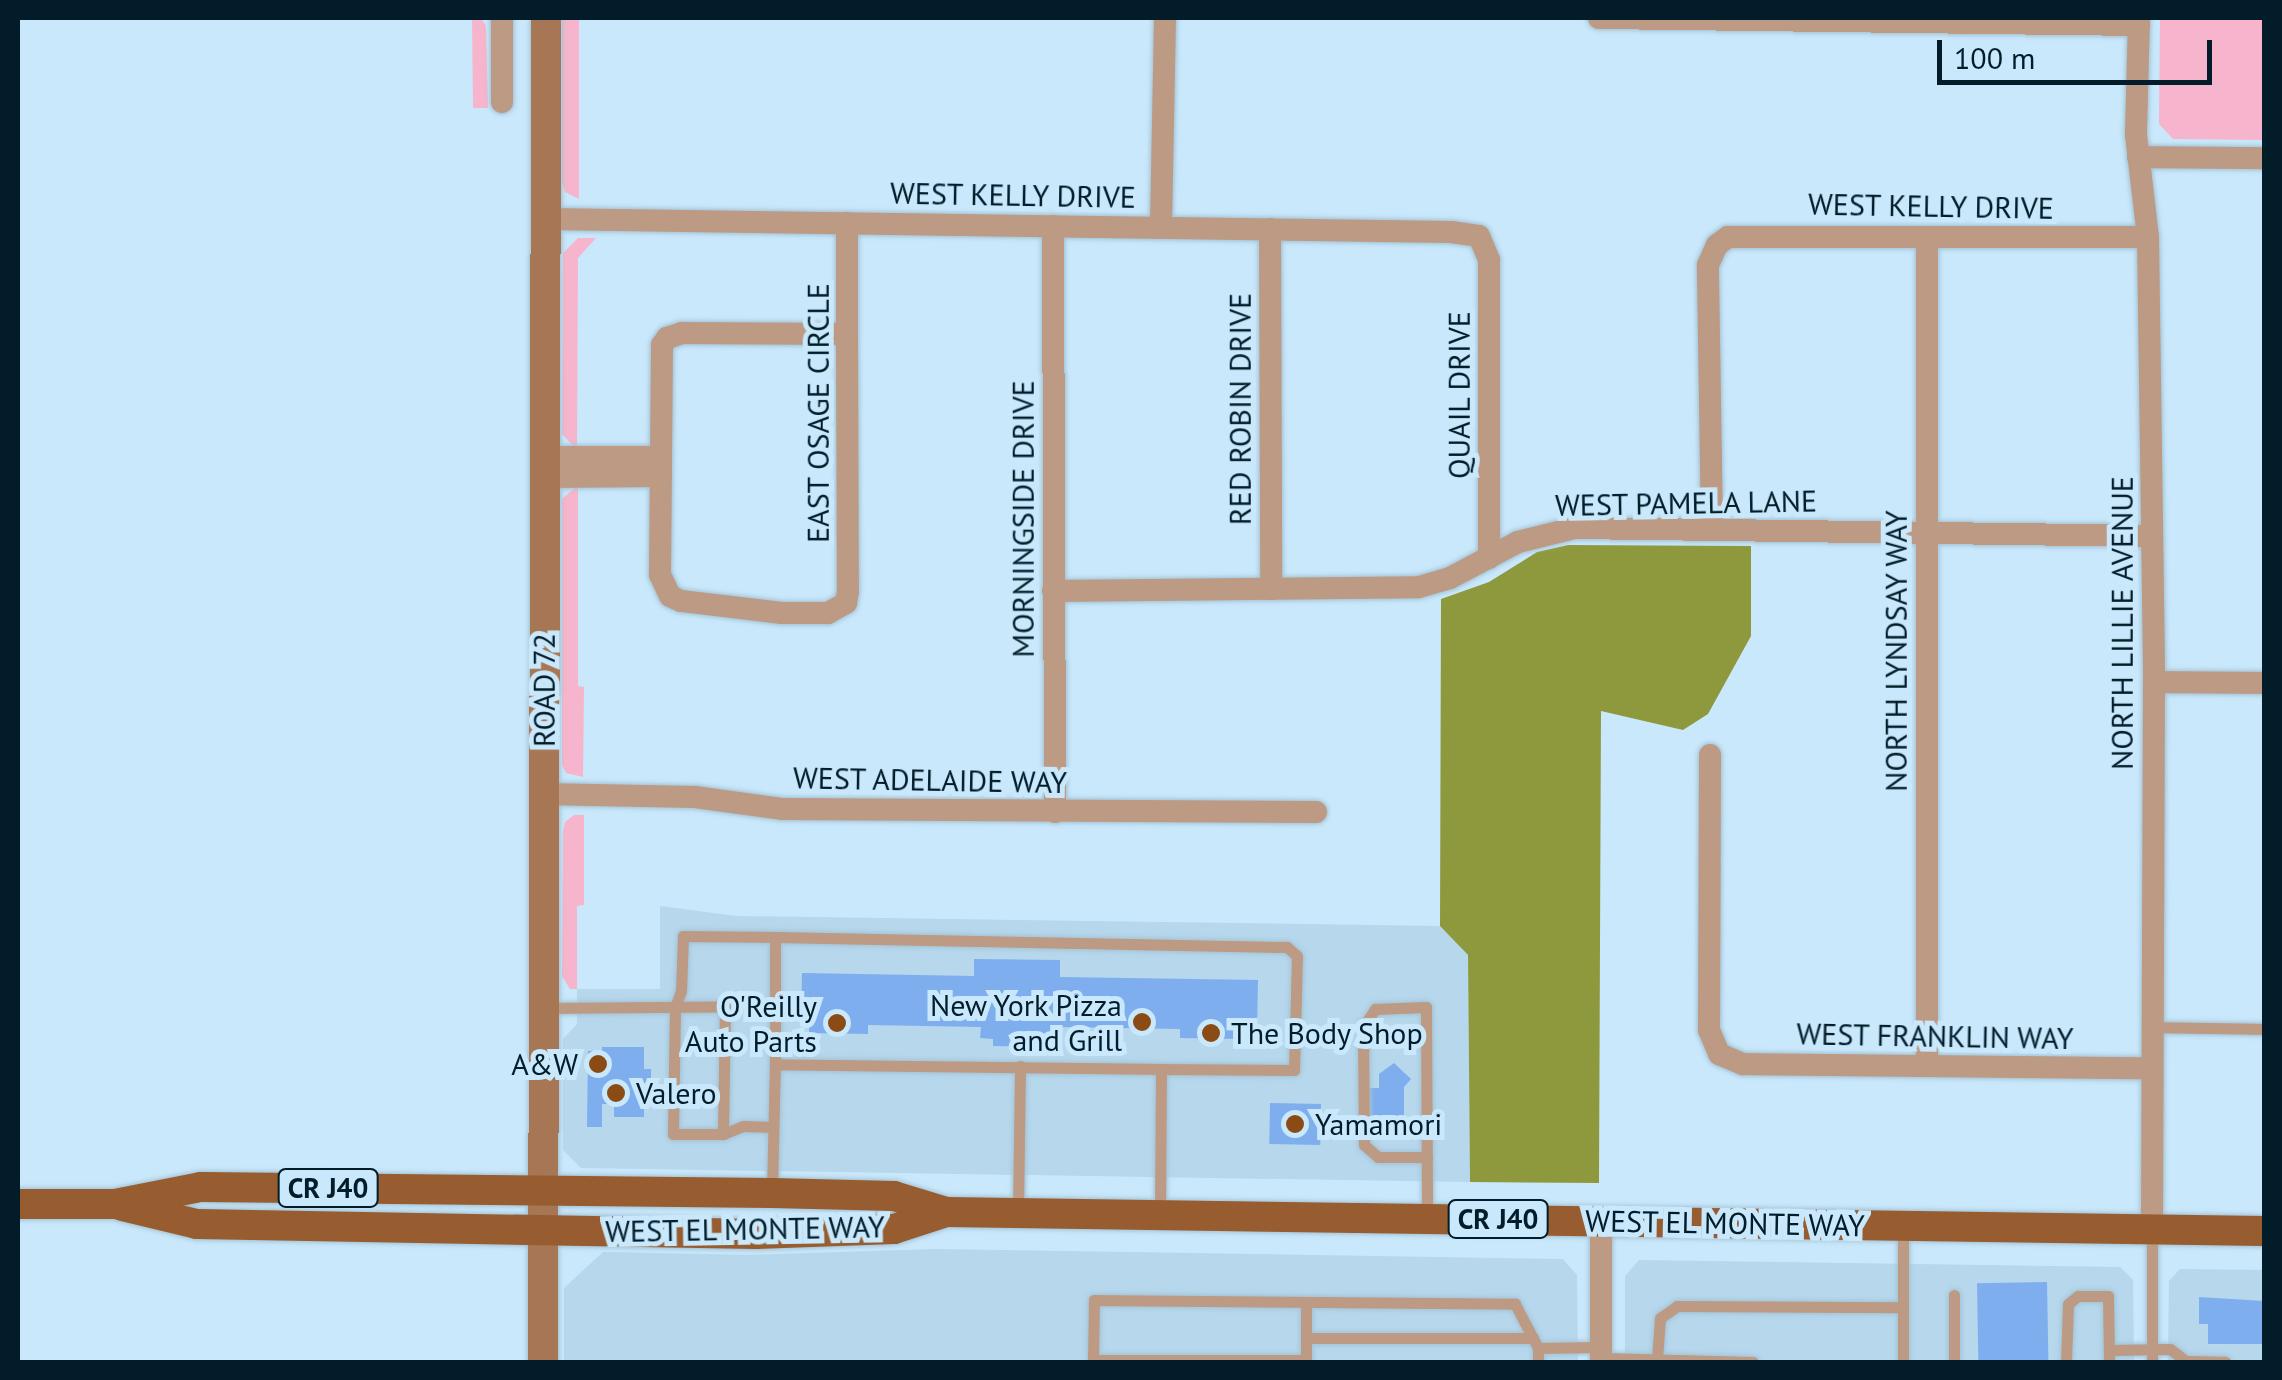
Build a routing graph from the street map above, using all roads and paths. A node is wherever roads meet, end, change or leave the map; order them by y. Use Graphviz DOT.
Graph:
graph roads {
  1 [pos="502,18"];
  2 [pos="546,18"];
  3 [pos="1165,18"];
  4 [pos="1600,18"];
  5 [pos="1703,18"];
  6 [pos="1923,18"];
  7 [pos="2138,21"];
  8 [pos="502,102"];
  9 [pos="2138,157"];
  10 [pos="2264,158"];
  11 [pos="547,219"];
  12 [pos="847,223"];
  13 [pos="1052,226"];
  14 [pos="1161,226"];
  15 [pos="1270,229"];
  16 [pos="1478,236"];
  17 [pos="2148,237"];
  18 [pos="1927,238"];
  19 [pos="848,334"];
  20 [pos="661,466"];
  21 [pos="546,467"];
  22 [pos="1712,529"];
  23 [pos="1926,532"];
  24 [pos="2152,536"];
  25 [pos="1489,558"];
  26 [pos="1271,590"];
  27 [pos="1052,591"];
  28 [pos="2154,682"];
  29 [pos="2264,683"];
  30 [pos="1710,754"];
  31 [pos="543,794"];
  32 [pos="1054,812"];
  33 [pos="1316,812"];
  34 [pos="775,938"];
  35 [pos="725,1005"];
  36 [pos="775,1006"];
  37 [pos="542,1008"];
  38 [pos="674,1008"];
  39 [pos="2152,1028"];
  40 [pos="2264,1029"];
  41 [pos="774,1064"];
  42 [pos="1927,1065"];
  43 [pos="1020,1066"];
  44 [pos="2152,1068"];
  45 [pos="1161,1069"];
  46 [pos="773,1127"];
  47 [pos="723,1134"];
  48 [pos="1427,1157"];
  49 [pos="543,1190"];
  50 [pos="772,1192"];
  51 [pos="18,1204"];
  52 [pos="114,1204"];
  53 [pos="946,1212"];
  54 [pos="1018,1213"];
  55 [pos="1160,1214"];
  56 [pos="1428,1218"];
  57 [pos="1601,1220"];
  58 [pos="1903,1226"];
  59 [pos="2152,1229"];
  60 [pos="543,1230"];
  61 [pos="2264,1230"];
  62 [pos="1954,1295"];
  63 [pos="1306,1302"];
  64 [pos="1903,1308"];
  65 [pos="1306,1338"];
  66 [pos="1536,1343"];
  67 [pos="1601,1356"];
  68 [pos="2109,1356"];
  69 [pos="2152,1356"];
  70 [pos="1657,1360"];
  71 [pos="1093,1361"];
  72 [pos="1306,1361"];
  73 [pos="543,1362"];
  74 [pos="1538,1362"];
  75 [pos="1693,1362"];
  76 [pos="1753,1362"];
  77 [pos="1903,1362"];
  78 [pos="1954,1362"];
  79 [pos="2066,1362"];
  80 [pos="2225,1362"];
  1 -- 8 [label="street"];
  2 -- 11 [label="street, ROAD 72"];
  3 -- 14 [label="street"];
  4 -- 5 [label="street"];
  5 -- 6 [label="street"];
  6 -- 7 [label="street"];
  7 -- 9 [label="street, NORTH LILLIE AVENUE"];
  9 -- 10 [label="street"];
  9 -- 17 [label="street, NORTH LILLIE AVENUE"];
  11 -- 12 [label="street, WEST KELLY DRIVE"];
  11 -- 21 [label="street, ROAD 72"];
  12 -- 13 [label="street, WEST KELLY DRIVE"];
  12 -- 19 [label="street, EAST OSAGE CIRCLE"];
  13 -- 14 [label="street, WEST KELLY DRIVE"];
  13 -- 27 [label="street, MORNINGSIDE DRIVE"];
  14 -- 15 [label="street, WEST KELLY DRIVE"];
  15 -- 16 [label="street, WEST KELLY DRIVE"];
  15 -- 26 [label="street, RED ROBIN DRIVE"];
  16 -- 25 [label="street, QUAIL DRIVE"];
  17 -- 18 [label="street, WEST KELLY DRIVE"];
  17 -- 24 [label="street, NORTH LILLIE AVENUE"];
  18 -- 22 [label="street, WEST KELLY DRIVE"];
  18 -- 23 [label="street, NORTH LYNDSAY WAY"];
  19 -- 20 [label="street"];
  19 -- 20 [label="street, EAST OSAGE CIRCLE"];
  20 -- 21 [label="street"];
  21 -- 31 [label="street, ROAD 72"];
  22 -- 23 [label="street, WEST PAMELA LANE"];
  22 -- 25 [label="street, WEST PAMELA LANE"];
  23 -- 24 [label="street, WEST PAMELA LANE"];
  23 -- 42 [label="street, NORTH LYNDSAY WAY"];
  24 -- 28 [label="street, NORTH LILLIE AVENUE"];
  25 -- 26 [label="street, WEST PAMELA LANE"];
  26 -- 27 [label="street, WEST PAMELA LANE"];
  27 -- 32 [label="street, MORNINGSIDE DRIVE"];
  28 -- 29 [label="street"];
  28 -- 39 [label="street, NORTH LILLIE AVENUE"];
  30 -- 42 [label="street, WEST FRANKLIN WAY"];
  31 -- 32 [label="street, WEST ADELAIDE WAY"];
  31 -- 37 [label="street, ROAD 72"];
  32 -- 33 [label="street, WEST ADELAIDE WAY"];
  34 -- 36 [label="lane"];
  34 -- 38 [label="lane"];
  34 -- 45 [label="lane"];
  35 -- 36 [label="lane"];
  35 -- 38 [label="lane"];
  35 -- 47 [label="lane"];
  36 -- 41 [label="lane"];
  37 -- 38 [label="lane"];
  37 -- 49 [label="street, ROAD 72"];
  38 -- 47 [label="lane"];
  39 -- 40 [label="lane"];
  39 -- 44 [label="street, NORTH LILLIE AVENUE"];
  41 -- 43 [label="lane"];
  41 -- 46 [label="lane"];
  42 -- 44 [label="street, WEST FRANKLIN WAY"];
  43 -- 45 [label="lane"];
  43 -- 54 [label="lane"];
  44 -- 59 [label="street, NORTH LILLIE AVENUE"];
  45 -- 55 [label="lane"];
  46 -- 47 [label="lane"];
  46 -- 50 [label="lane"];
  48 -- 48 [label="lane"];
  48 -- 56 [label="lane"];
  49 -- 50 [label="main road, WEST EL MONTE WAY / CR J40"];
  49 -- 52 [label="main road, CR J40"];
  49 -- 60 [label="street, ROAD 72"];
  50 -- 53 [label="main road, WEST EL MONTE WAY / CR J40"];
  51 -- 52 [label="main road, CR J40"];
  52 -- 60 [label="main road, CR J40"];
  53 -- 54 [label="main road, WEST EL MONTE WAY / CR J40"];
  53 -- 60 [label="main road, WEST EL MONTE WAY / CR J40"];
  54 -- 55 [label="main road, WEST EL MONTE WAY / CR J40"];
  55 -- 56 [label="main road, WEST EL MONTE WAY / CR J40"];
  56 -- 57 [label="main road, WEST EL MONTE WAY / CR J40"];
  57 -- 58 [label="main road, WEST EL MONTE WAY / CR J40"];
  57 -- 67 [label="street"];
  58 -- 59 [label="main road, WEST EL MONTE WAY / CR J40"];
  58 -- 64 [label="lane"];
  59 -- 61 [label="main road, WEST EL MONTE WAY / CR J40"];
  59 -- 69 [label="lane"];
  60 -- 73 [label="street, ROAD 72"];
  62 -- 78 [label="lane"];
  63 -- 65 [label="lane"];
  63 -- 66 [label="lane"];
  63 -- 71 [label="lane"];
  64 -- 70 [label="lane"];
  64 -- 77 [label="lane"];
  65 -- 66 [label="lane"];
  65 -- 72 [label="lane"];
  66 -- 67 [label="lane"];
  66 -- 74 [label="lane"];
  67 -- 70 [label="lane"];
  68 -- 69 [label="lane"];
  68 -- 79 [label="lane"];
  69 -- 80 [label="lane"];
  70 -- 75 [label="lane"];
  71 -- 72 [label="lane"];
  75 -- 76 [label="lane"];
}
